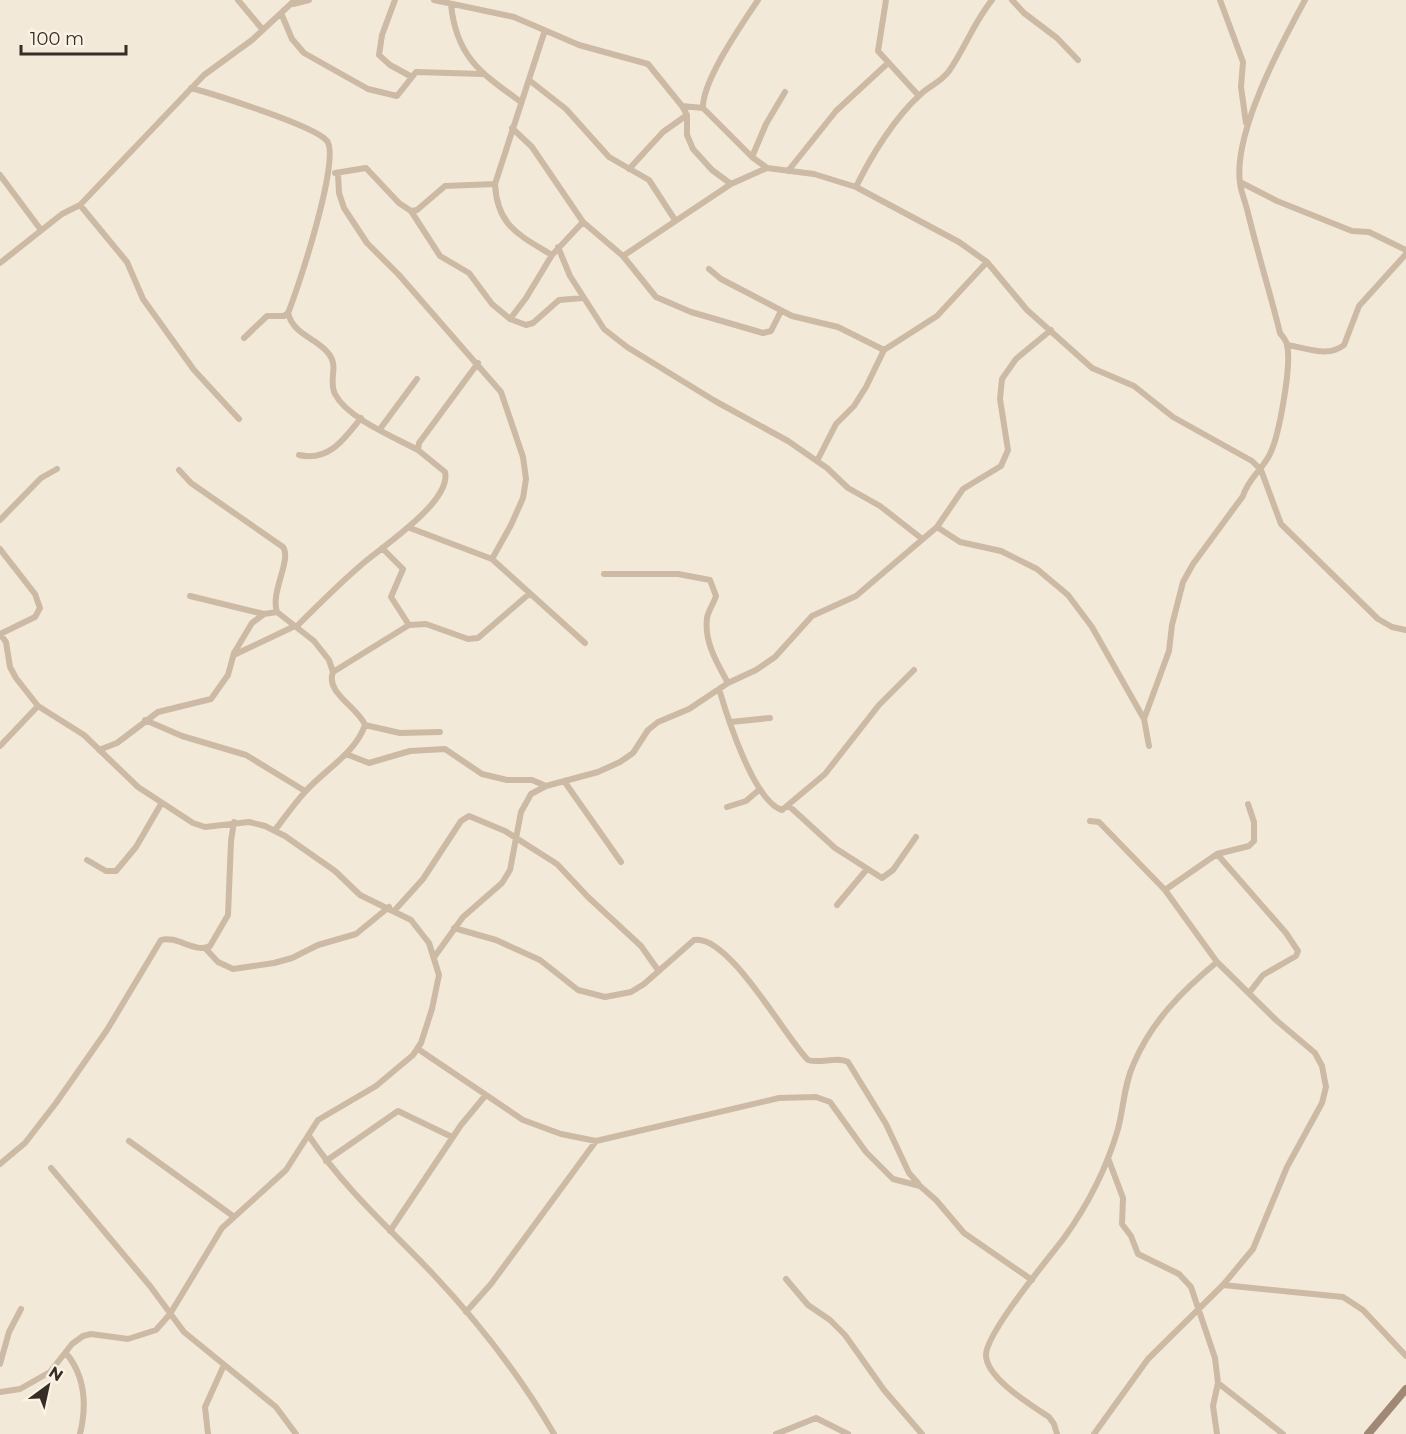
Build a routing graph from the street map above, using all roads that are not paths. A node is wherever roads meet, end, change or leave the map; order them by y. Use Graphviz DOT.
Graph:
graph roads {
  1 [pos="238,0"];
  2 [pos="309,0"];
  3 [pos="394,0"];
  4 [pos="434,0"];
  5 [pos="758,0"];
  6 [pos="886,0"];
  7 [pos="992,0"];
  8 [pos="1012,0"];
  9 [pos="1220,0"];
  10 [pos="1305,0"];
  11 [pos="443,1"];
  12 [pos="292,2"];
  13 [pos="451,4"];
  14 [pos="281,13"];
  15 [pos="263,30"];
  16 [pos="545,30"];
  17 [pos="1078,60"];
  18 [pos="888,63"];
  19 [pos="482,74"];
  20 [pos="412,77"];
  21 [pos="529,80"];
  22 [pos="191,87"];
  23 [pos="785,92"];
  24 [pos="919,96"];
  25 [pos="522,102"];
  26 [pos="682,106"];
  27 [pos="703,108"];
  28 [pos="687,115"];
  29 [pos="1246,124"];
  30 [pos="512,128"];
  31 [pos="752,157"];
  32 [pos="767,168"];
  33 [pos="629,169"];
  34 [pos="329,171"];
  35 [pos="788,171"];
  36 [pos="338,174"];
  37 [pos="0,175"];
  38 [pos="1240,182"];
  39 [pos="495,184"];
  40 [pos="731,184"];
  41 [pos="856,187"];
  42 [pos="80,205"];
  43 [pos="411,211"];
  44 [pos="675,220"];
  45 [pos="583,222"];
  46 [pos="41,231"];
  47 [pos="558,248"];
  48 [pos="1406,252"];
  49 [pos="552,255"];
  50 [pos="623,256"];
  51 [pos="987,262"];
  52 [pos="0,263"];
  53 [pos="709,269"];
  54 [pos="583,298"];
  55 [pos="781,311"];
  56 [pos="288,313"];
  57 [pos="510,318"];
  58 [pos="1051,330"];
  59 [pos="244,338"];
  60 [pos="1287,345"];
  61 [pos="885,350"];
  62 [pos="478,363"];
  63 [pos="417,379"];
  64 [pos="361,418"];
  65 [pos="239,419"];
  66 [pos="380,429"];
  67 [pos="418,450"];
  68 [pos="299,455"];
  69 [pos="817,461"];
  70 [pos="57,470"];
  71 [pos="179,470"];
  72 [pos="1261,470"];
  73 [pos="0,519"];
  74 [pos="937,527"];
  75 [pos="410,528"];
  76 [pos="921,538"];
  77 [pos="382,548"];
  78 [pos="0,549"];
  79 [pos="492,559"];
  80 [pos="604,574"];
  81 [pos="529,594"];
  82 [pos="190,596"];
  83 [pos="277,612"];
  84 [pos="264,614"];
  85 [pos="409,624"];
  86 [pos="295,626"];
  87 [pos="1406,630"];
  88 [pos="0,634"];
  89 [pos="585,643"];
  90 [pos="233,656"];
  91 [pos="914,670"];
  92 [pos="333,672"];
  93 [pos="728,683"];
  94 [pos="719,689"];
  95 [pos="38,706"];
  96 [pos="770,718"];
  97 [pos="1144,719"];
  98 [pos="145,720"];
  99 [pos="731,722"];
  100 [pos="365,725"];
  101 [pos="440,732"];
  102 [pos="0,746"];
  103 [pos="1149,746"];
  104 [pos="99,750"];
  105 [pos="346,754"];
  106 [pos="564,781"];
  107 [pos="546,786"];
  108 [pos="760,789"];
  109 [pos="305,791"];
  110 [pos="161,804"];
  111 [pos="1248,804"];
  112 [pos="789,806"];
  113 [pos="727,807"];
  114 [pos="1090,821"];
  115 [pos="234,822"];
  116 [pos="275,830"];
  117 [pos="916,837"];
  118 [pos="518,839"];
  119 [pos="1217,854"];
  120 [pos="87,860"];
  121 [pos="621,862"];
  122 [pos="867,869"];
  123 [pos="1165,890"];
  124 [pos="837,905"];
  125 [pos="392,909"];
  126 [pos="454,928"];
  127 [pos="205,948"];
  128 [pos="435,956"];
  129 [pos="1216,962"];
  130 [pos="658,970"];
  131 [pos="1249,993"];
  132 [pos="418,1049"];
  133 [pos="485,1095"];
  134 [pos="309,1136"];
  135 [pos="452,1137"];
  136 [pos="129,1141"];
  137 [pos="596,1142"];
  138 [pos="1108,1158"];
  139 [pos="326,1161"];
  140 [pos="0,1164"];
  141 [pos="51,1168"];
  142 [pos="920,1186"];
  143 [pos="233,1215"];
  144 [pos="390,1231"];
  145 [pos="786,1279"];
  146 [pos="1032,1280"];
  147 [pos="1223,1285"];
  148 [pos="21,1309"];
  149 [pos="1198,1310"];
  150 [pos="466,1312"];
  151 [pos="170,1314"];
  152 [pos="66,1353"];
  153 [pos="1406,1356"];
  154 [pos="0,1364"];
  155 [pos="224,1365"];
  156 [pos="1218,1383"];
  157 [pos="1406,1389"];
  158 [pos="0,1392"];
  159 [pos="80,1434"];
  160 [pos="208,1434"];
  161 [pos="296,1434"];
  162 [pos="554,1434"];
  163 [pos="776,1434"];
  164 [pos="848,1434"];
  165 [pos="922,1434"];
  166 [pos="1057,1434"];
  167 [pos="1094,1434"];
  168 [pos="1217,1434"];
  169 [pos="1283,1434"];
  170 [pos="1368,1434"];
  1 -- 15 [label="street"];
  2 -- 12 [label="street"];
  3 -- 20 [label="street"];
  4 -- 11 [label="street"];
  5 -- 27 [label="street"];
  6 -- 18 [label="street"];
  7 -- 24 [label="street"];
  8 -- 17 [label="street"];
  9 -- 29 [label="street"];
  10 -- 29 [label="street"];
  11 -- 13 [label="street"];
  12 -- 14 [label="street"];
  13 -- 16 [label="street"];
  13 -- 19 [label="street"];
  14 -- 15 [label="street"];
  14 -- 20 [label="street"];
  15 -- 22 [label="street"];
  16 -- 21 [label="street"];
  16 -- 26 [label="street"];
  18 -- 24 [label="street"];
  18 -- 35 [label="street"];
  19 -- 20 [label="street"];
  19 -- 25 [label="street"];
  21 -- 25 [label="street"];
  21 -- 33 [label="street"];
  22 -- 34 [label="street"];
  22 -- 42 [label="street"];
  23 -- 31 [label="street"];
  24 -- 41 [label="street"];
  25 -- 30 [label="street"];
  26 -- 27 [label="street"];
  26 -- 28 [label="street"];
  27 -- 31 [label="street"];
  28 -- 33 [label="street"];
  28 -- 40 [label="street"];
  29 -- 38 [label="street"];
  30 -- 39 [label="street"];
  30 -- 45 [label="street"];
  31 -- 32 [label="street"];
  32 -- 35 [label="street"];
  32 -- 40 [label="street"];
  33 -- 44 [label="street"];
  34 -- 36 [label="street"];
  34 -- 56 [label="street"];
  35 -- 41 [label="street"];
  36 -- 43 [label="street"];
  36 -- 62 [label="street"];
  37 -- 46 [label="street"];
  38 -- 48 [label="street"];
  38 -- 60 [label="street"];
  39 -- 43 [label="street"];
  39 -- 49 [label="street"];
  40 -- 44 [label="street"];
  41 -- 51 [label="street"];
  42 -- 46 [label="street"];
  42 -- 65 [label="street"];
  43 -- 57 [label="street"];
  44 -- 50 [label="street"];
  45 -- 47 [label="street"];
  45 -- 50 [label="street"];
  46 -- 52 [label="street"];
  47 -- 49 [label="street"];
  47 -- 54 [label="street"];
  48 -- 60 [label="street"];
  49 -- 57 [label="street"];
  50 -- 55 [label="street"];
  51 -- 58 [label="street"];
  51 -- 61 [label="street"];
  53 -- 55 [label="street"];
  54 -- 57 [label="street"];
  54 -- 69 [label="street"];
  55 -- 61 [label="street"];
  56 -- 59 [label="street"];
  56 -- 64 [label="street"];
  58 -- 72 [label="street"];
  58 -- 74 [label="street"];
  60 -- 72 [label="street"];
  61 -- 69 [label="street"];
  62 -- 67 [label="street"];
  62 -- 79 [label="street"];
  63 -- 66 [label="street"];
  64 -- 66 [label="street"];
  64 -- 68 [label="street"];
  66 -- 67 [label="street"];
  67 -- 75 [label="street"];
  69 -- 76 [label="street"];
  70 -- 73 [label="street"];
  71 -- 83 [label="street"];
  72 -- 87 [label="street"];
  72 -- 97 [label="street"];
  74 -- 76 [label="street"];
  74 -- 97 [label="street"];
  75 -- 77 [label="street"];
  75 -- 79 [label="street"];
  76 -- 93 [label="street"];
  77 -- 85 [label="street"];
  77 -- 86 [label="street"];
  78 -- 88 [label="street"];
  79 -- 81 [label="street"];
  80 -- 93 [label="street"];
  81 -- 85 [label="street"];
  81 -- 89 [label="street"];
  82 -- 84 [label="street"];
  83 -- 84 [label="street"];
  83 -- 86 [label="street"];
  84 -- 90 [label="street"];
  85 -- 92 [label="street"];
  86 -- 90 [label="street"];
  86 -- 92 [label="street"];
  88 -- 95 [label="street"];
  90 -- 98 [label="street"];
  91 -- 112 [label="street"];
  92 -- 100 [label="street"];
  93 -- 94 [label="street"];
  94 -- 99 [label="street"];
  94 -- 106 [label="street"];
  95 -- 102 [label="street"];
  95 -- 104 [label="street"];
  96 -- 99 [label="street"];
  97 -- 103 [label="street"];
  98 -- 104 [label="street"];
  98 -- 109 [label="street"];
  99 -- 108 [label="street"];
  100 -- 101 [label="street"];
  100 -- 105 [label="street"];
  104 -- 110 [label="street"];
  105 -- 107 [label="street"];
  105 -- 109 [label="street"];
  106 -- 107 [label="street"];
  106 -- 121 [label="street"];
  107 -- 118 [label="street"];
  108 -- 112 [label="street"];
  108 -- 113 [label="street"];
  109 -- 116 [label="street"];
  110 -- 115 [label="street"];
  110 -- 120 [label="street"];
  111 -- 119 [label="street"];
  112 -- 122 [label="street"];
  114 -- 123 [label="street"];
  115 -- 116 [label="street"];
  115 -- 127 [label="street"];
  116 -- 125 [label="street"];
  117 -- 122 [label="street"];
  118 -- 125 [label="street"];
  118 -- 126 [label="street"];
  118 -- 130 [label="street"];
  119 -- 123 [label="street"];
  119 -- 131 [label="street"];
  122 -- 124 [label="street"];
  123 -- 129 [label="street"];
  125 -- 127 [label="street"];
  125 -- 128 [label="street"];
  126 -- 128 [label="street"];
  126 -- 130 [label="street"];
  127 -- 140 [label="street"];
  128 -- 132 [label="street"];
  129 -- 131 [label="street"];
  129 -- 138 [label="street"];
  130 -- 142 [label="street"];
  131 -- 147 [label="street"];
  132 -- 133 [label="street"];
  132 -- 134 [label="street"];
  133 -- 135 [label="street"];
  133 -- 137 [label="street"];
  134 -- 139 [label="street"];
  134 -- 143 [label="street"];
  135 -- 139 [label="street"];
  135 -- 144 [label="street"];
  136 -- 143 [label="street"];
  137 -- 142 [label="street"];
  137 -- 150 [label="street"];
  138 -- 146 [label="street"];
  138 -- 149 [label="street"];
  139 -- 144 [label="street"];
  141 -- 151 [label="street"];
  142 -- 146 [label="street"];
  143 -- 151 [label="street"];
  144 -- 150 [label="street"];
  145 -- 165 [label="street"];
  146 -- 166 [label="street"];
  147 -- 149 [label="street"];
  147 -- 153 [label="street"];
  148 -- 154 [label="street"];
  149 -- 156 [label="street"];
  149 -- 167 [label="street"];
  150 -- 162 [label="street"];
  151 -- 152 [label="street"];
  151 -- 155 [label="street"];
  152 -- 158 [label="street"];
  152 -- 159 [label="street"];
  155 -- 160 [label="street"];
  155 -- 161 [label="street"];
  156 -- 168 [label="street"];
  156 -- 169 [label="street"];
  157 -- 170 [label="street"];
  163 -- 164 [label="street"];
}
